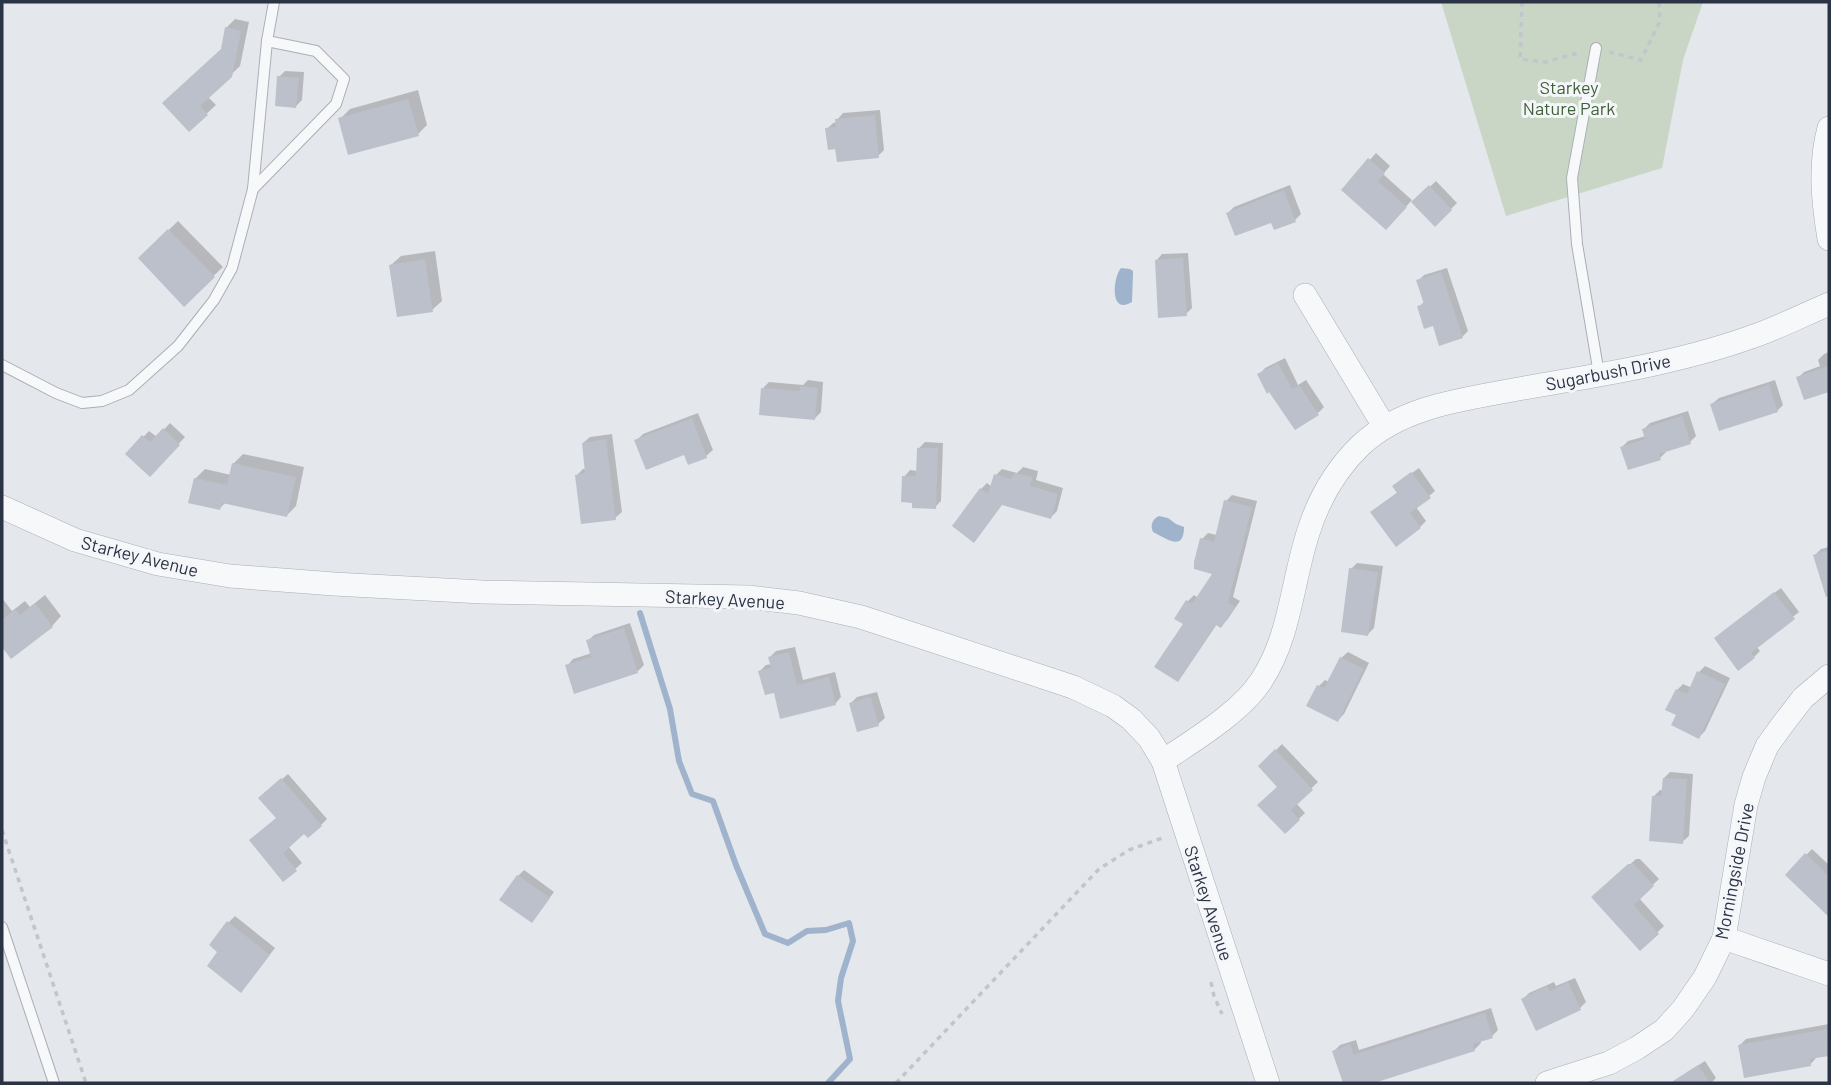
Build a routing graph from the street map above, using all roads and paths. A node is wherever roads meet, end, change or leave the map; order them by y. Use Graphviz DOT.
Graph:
graph roads {
  1 [pos="274,2"];
  2 [pos="1522,2"];
  3 [pos="1659,2"];
  4 [pos="267,41"];
  5 [pos="1596,48"];
  6 [pos="1829,128"];
  7 [pos="253,189"];
  8 [pos="1829,239"];
  9 [pos="1305,295"];
  10 [pos="1829,304"];
  11 [pos="2,365"];
  12 [pos="1599,374"];
  13 [pos="1384,426"];
  14 [pos="2,507"];
  15 [pos="1829,676"];
  16 [pos="1163,761"];
  17 [pos="2,830"];
  18 [pos="1165,837"];
  19 [pos="2,927"];
  20 [pos="1724,938"];
  21 [pos="1829,974"];
  22 [pos="54,1083"];
  23 [pos="86,1083"];
  24 [pos="896,1083"];
  25 [pos="1268,1083"];
  26 [pos="1547,1083"];
  1 -- 4 [label="lane"];
  2 -- 5 [label="path"];
  3 -- 5 [label="path"];
  4 -- 7 [label="lane"];
  4 -- 7 [label="lane"];
  5 -- 12 [label="lane"];
  6 -- 8 [label="street"];
  7 -- 11 [label="lane"];
  9 -- 13 [label="street"];
  10 -- 12 [label="street, Sugarbush Drive"];
  12 -- 13 [label="street, Sugarbush Drive"];
  13 -- 16 [label="street, Sugarbush Drive"];
  14 -- 16 [label="street, Starkey Avenue"];
  15 -- 20 [label="street, Morningside Drive"];
  16 -- 25 [label="street, Starkey Avenue"];
  17 -- 23 [label="path"];
  18 -- 24 [label="path"];
  19 -- 22 [label="lane"];
  20 -- 21 [label="street"];
  20 -- 26 [label="street, Morningside Drive"];
}
